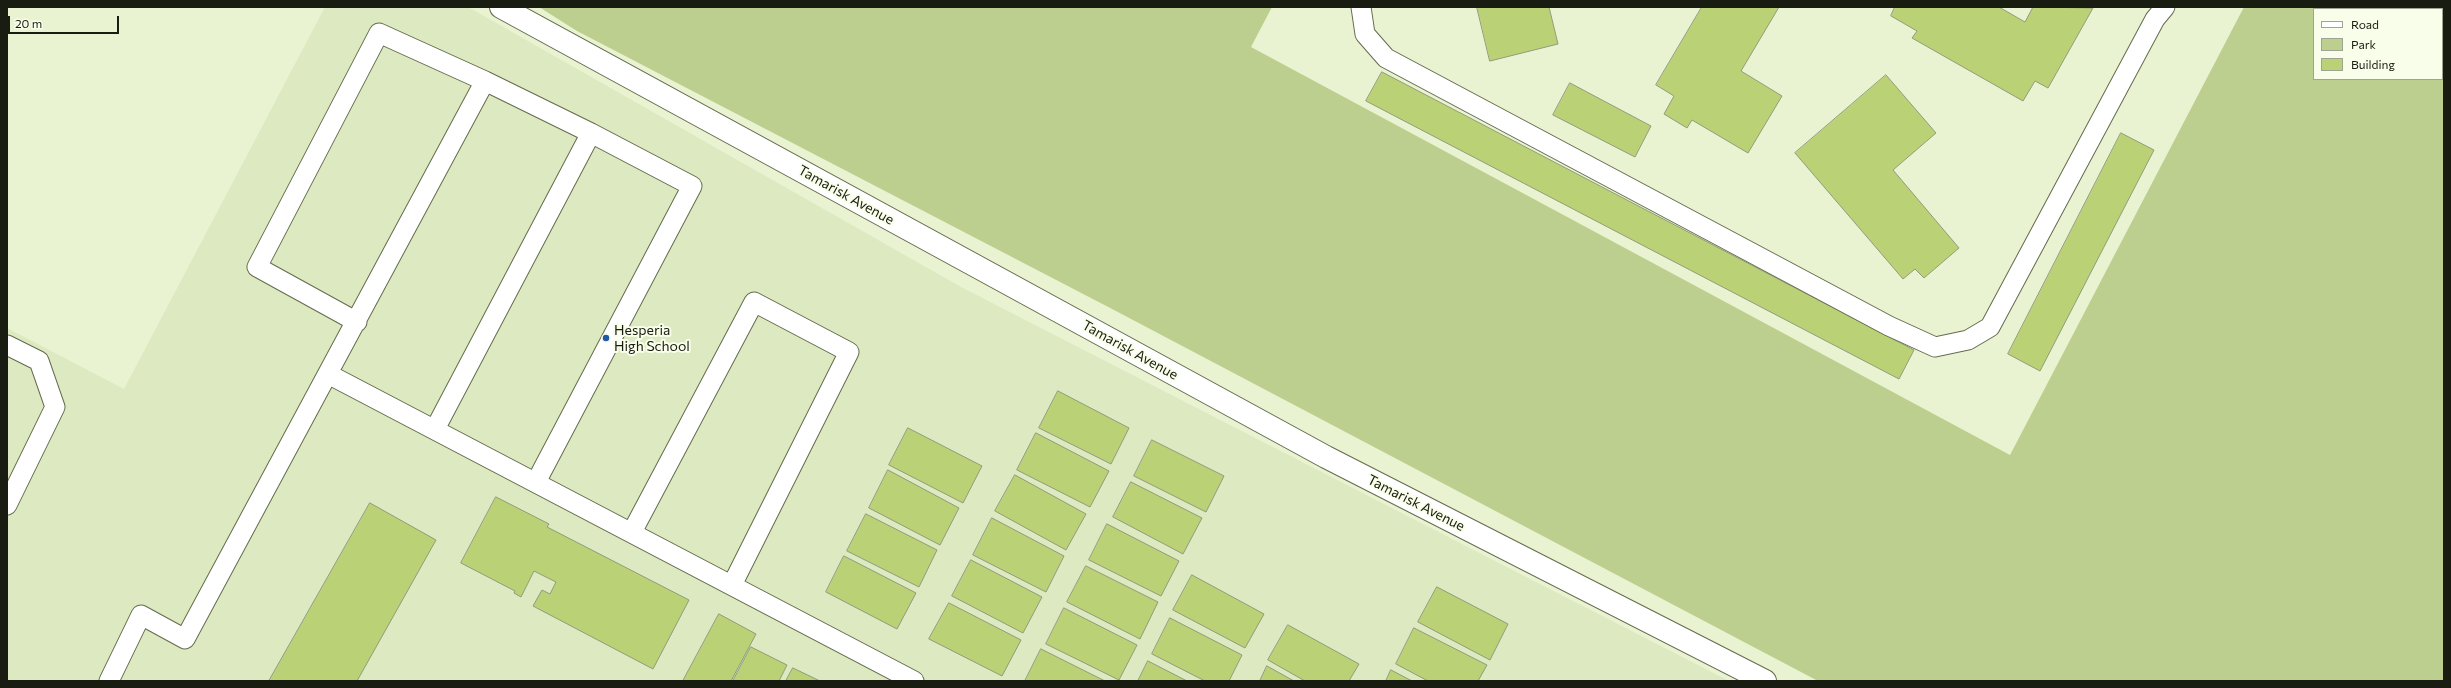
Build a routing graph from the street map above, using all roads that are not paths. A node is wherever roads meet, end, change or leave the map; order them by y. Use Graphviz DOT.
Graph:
graph roads {
  1 [pos="501,7"];
  2 [pos="1361,7"];
  3 [pos="2165,7"];
  4 [pos="485,81"];
  5 [pos="592,133"];
  6 [pos="357,322"];
  7 [pos="7,345"];
  8 [pos="328,374"];
  9 [pos="435,429"];
  10 [pos="536,482"];
  11 [pos="7,505"];
  12 [pos="632,532"];
  13 [pos="732,585"];
  14 [pos="109,681"];
  15 [pos="914,681"];
  16 [pos="1765,681"];
  1 -- 16 [label="street, Tamarisk Avenue"];
  2 -- 3 [label="lane"];
  4 -- 5 [label="lane"];
  4 -- 6 [label="lane"];
  4 -- 6 [label="lane"];
  5 -- 9 [label="lane"];
  5 -- 10 [label="lane"];
  6 -- 8 [label="lane"];
  7 -- 11 [label="lane"];
  8 -- 9 [label="lane"];
  8 -- 14 [label="lane"];
  9 -- 10 [label="lane"];
  10 -- 12 [label="lane"];
  12 -- 13 [label="lane"];
  12 -- 13 [label="lane"];
  13 -- 15 [label="lane"];
}
